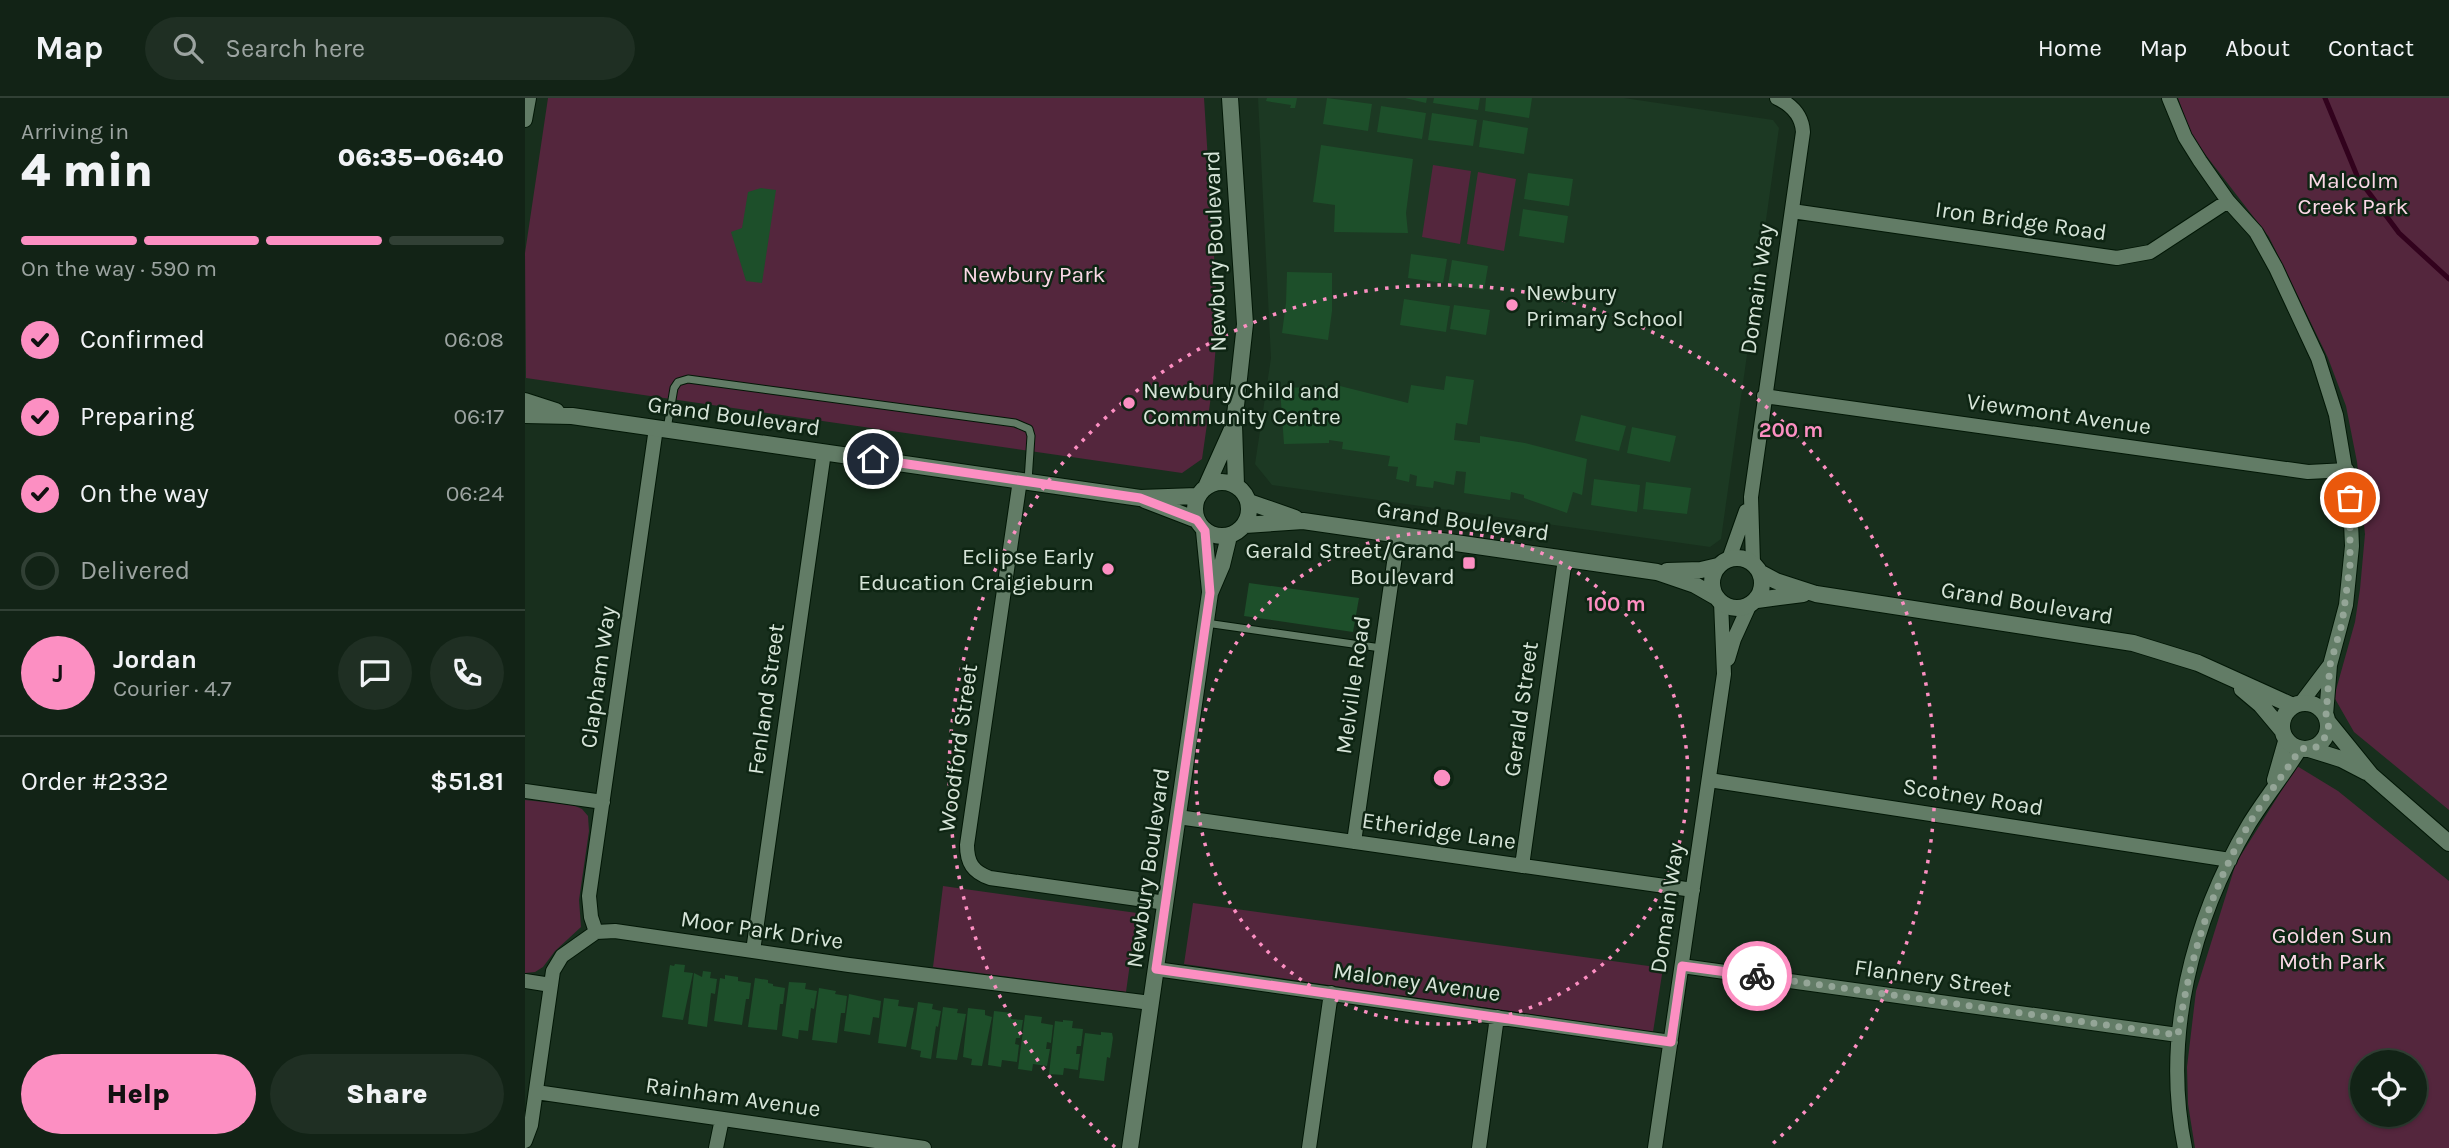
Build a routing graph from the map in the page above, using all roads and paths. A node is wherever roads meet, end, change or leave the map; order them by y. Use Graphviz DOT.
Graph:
graph roads {
  1 [pos="529,98"];
  2 [pos="1233,98"];
  3 [pos="1777,98"];
  4 [pos="2169,98"];
  5 [pos="1795,103"];
  6 [pos="525,120"];
  7 [pos="2228,201"];
  8 [pos="1792,211"];
  9 [pos="1765,396"];
  10 [pos="525,401"];
  11 [pos="525,415"];
  12 [pos="572,416"];
  13 [pos="1234,424"];
  14 [pos="661,429"];
  15 [pos="824,452"];
  16 [pos="2347,470"];
  17 [pos="1024,481"];
  18 [pos="1236,485"];
  19 [pos="1202,491"];
  20 [pos="1751,497"];
  21 [pos="1140,498"];
  22 [pos="1249,502"];
  23 [pos="1303,521"];
  24 [pos="1201,525"];
  25 [pos="1245,525"];
  26 [pos="1398,535"];
  27 [pos="1230,536"];
  28 [pos="1565,559"];
  29 [pos="1724,563"];
  30 [pos="1757,568"];
  31 [pos="1657,572"];
  32 [pos="1210,593"];
  33 [pos="1817,594"];
  34 [pos="1719,599"];
  35 [pos="1753,603"];
  36 [pos="1206,623"];
  37 [pos="1381,648"];
  38 [pos="2330,665"];
  39 [pos="1724,674"];
  40 [pos="2226,675"];
  41 [pos="2297,705"];
  42 [pos="2327,718"];
  43 [pos="2284,734"];
  44 [pos="2305,749"];
  45 [pos="2371,775"];
  46 [pos="1709,780"];
  47 [pos="2273,785"];
  48 [pos="525,791"];
  49 [pos="603,802"];
  50 [pos="1178,817"];
  51 [pos="1354,842"];
  52 [pos="2449,843"];
  53 [pos="2230,860"];
  54 [pos="1522,866"];
  55 [pos="1693,890"];
  56 [pos="1166,903"];
  57 [pos="596,932"];
  58 [pos="753,951"];
  59 [pos="1682,966"];
  60 [pos="1156,969"];
  61 [pos="525,981"];
  62 [pos="551,985"];
  63 [pos="1331,993"];
  64 [pos="1151,1003"];
  65 [pos="1497,1017"];
  66 [pos="2178,1035"];
  67 [pos="1671,1042"];
  68 [pos="536,1092"];
  69 [pos="722,1119"];
  70 [pos="525,1141"];
  71 [pos="716,1148"];
  72 [pos="924,1148"];
  73 [pos="1130,1148"];
  74 [pos="1309,1148"];
  75 [pos="1479,1148"];
  76 [pos="1655,1148"];
  77 [pos="2185,1148"];
  1 -- 6 [label="street"];
  2 -- 13 [label="street, Newbury Boulevard"];
  3 -- 5 [label="street, Domain Way"];
  4 -- 7 [label="street"];
  5 -- 8 [label="street, Domain Way"];
  7 -- 8 [label="street, Iron Bridge Road"];
  7 -- 16 [label="street"];
  8 -- 9 [label="street, Domain Way"];
  9 -- 16 [label="street, Viewmont Avenue"];
  9 -- 20 [label="street, Domain Way"];
  10 -- 12 [label="street, Grand Boulevard"];
  11 -- 12 [label="street, Grand Boulevard"];
  12 -- 14 [label="street, Grand Boulevard"];
  13 -- 18 [label="street, Newbury Boulevard"];
  13 -- 19 [label="street, Newbury Boulevard"];
  14 -- 15 [label="street, Grand Boulevard"];
  14 -- 17 [label="lane"];
  14 -- 49 [label="street, Clapham Way"];
  15 -- 17 [label="street, Grand Boulevard"];
  15 -- 58 [label="street, Fenland Street"];
  16 -- 38 [label="street"];
  17 -- 21 [label="street, Grand Boulevard"];
  17 -- 56 [label="street, Woodford Street"];
  18 -- 19 [label="street"];
  18 -- 22 [label="street"];
  19 -- 21 [label="street, Grand Boulevard"];
  19 -- 24 [label="street"];
  20 -- 29 [label="street, Domain Way"];
  20 -- 30 [label="street, Domain Way"];
  21 -- 24 [label="street, Grand Boulevard"];
  22 -- 23 [label="street, Grand Boulevard"];
  22 -- 25 [label="street"];
  23 -- 25 [label="street, Grand Boulevard"];
  23 -- 26 [label="street, Grand Boulevard"];
  24 -- 27 [label="street"];
  24 -- 32 [label="street, Newbury Boulevard"];
  25 -- 27 [label="street"];
  26 -- 28 [label="street, Grand Boulevard"];
  26 -- 37 [label="street, Melville Road"];
  27 -- 32 [label="street, Newbury Boulevard"];
  28 -- 31 [label="street, Grand Boulevard"];
  28 -- 54 [label="street, Gerald Street"];
  29 -- 30 [label="street"];
  29 -- 31 [label="street, Grand Boulevard"];
  29 -- 34 [label="street"];
  30 -- 33 [label="street, Grand Boulevard"];
  30 -- 35 [label="street"];
  31 -- 34 [label="street, Grand Boulevard"];
  32 -- 36 [label="street, Newbury Boulevard"];
  33 -- 35 [label="street, Grand Boulevard"];
  33 -- 40 [label="street, Grand Boulevard"];
  34 -- 35 [label="street"];
  34 -- 39 [label="street, Domain Way"];
  35 -- 39 [label="street, Domain Way"];
  36 -- 37 [label="lane"];
  36 -- 50 [label="street, Newbury Boulevard"];
  37 -- 51 [label="street, Melville Road"];
  38 -- 41 [label="street"];
  38 -- 42 [label="street"];
  39 -- 46 [label="street, Domain Way"];
  40 -- 41 [label="street, Grand Boulevard"];
  40 -- 43 [label="street, Grand Boulevard"];
  41 -- 42 [label="street"];
  41 -- 43 [label="street"];
  42 -- 44 [label="street"];
  42 -- 45 [label="street"];
  43 -- 44 [label="street"];
  43 -- 47 [label="street"];
  44 -- 45 [label="street"];
  44 -- 47 [label="street"];
  45 -- 52 [label="street"];
  46 -- 53 [label="street, Scotney Road"];
  46 -- 55 [label="street, Domain Way"];
  47 -- 53 [label="street"];
  48 -- 49 [label="street"];
  49 -- 57 [label="street, Clapham Way"];
  50 -- 51 [label="street, Etheridge Lane"];
  50 -- 56 [label="street, Newbury Boulevard"];
  51 -- 54 [label="street, Etheridge Lane"];
  53 -- 66 [label="street"];
  54 -- 55 [label="street, Etheridge Lane"];
  55 -- 59 [label="street, Domain Way"];
  56 -- 60 [label="street, Newbury Boulevard"];
  57 -- 58 [label="street, Moor Park Drive"];
  57 -- 62 [label="street"];
  58 -- 64 [label="street, Moor Park Drive"];
  59 -- 66 [label="street, Flannery Street"];
  59 -- 67 [label="street, Domain Way"];
  60 -- 63 [label="street, Maloney Avenue"];
  60 -- 64 [label="street, Newbury Boulevard"];
  61 -- 62 [label="street"];
  62 -- 68 [label="street"];
  63 -- 65 [label="street, Maloney Avenue"];
  63 -- 74 [label="street"];
  64 -- 73 [label="street, Newbury Boulevard"];
  65 -- 67 [label="street, Maloney Avenue"];
  65 -- 75 [label="street"];
  66 -- 77 [label="street"];
  67 -- 76 [label="street, Domain Way"];
  68 -- 69 [label="street, Rainham Avenue"];
  68 -- 70 [label="street"];
  69 -- 71 [label="street"];
  69 -- 72 [label="street, Rainham Avenue"];
}
